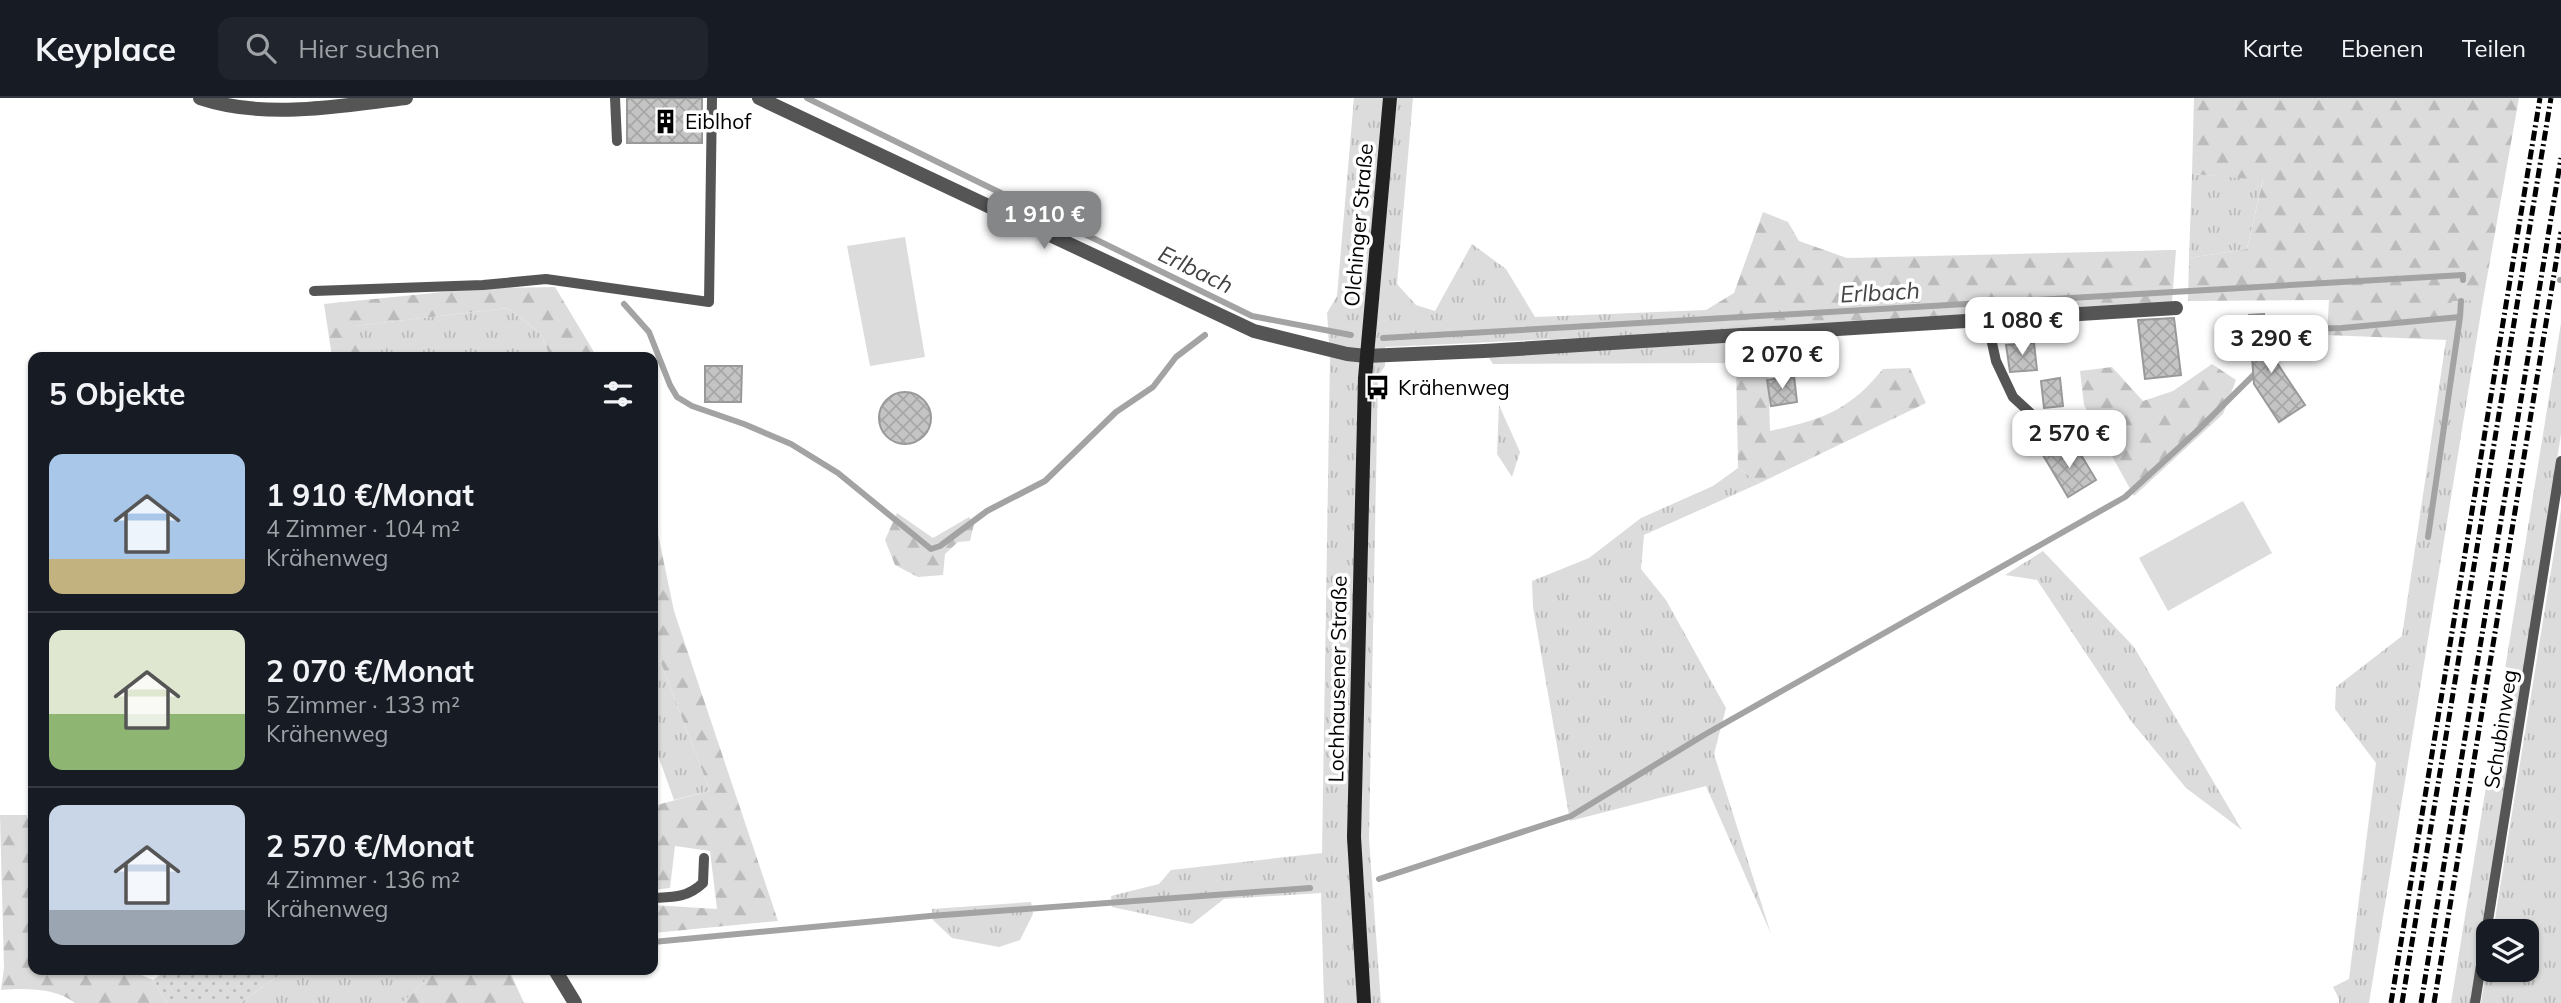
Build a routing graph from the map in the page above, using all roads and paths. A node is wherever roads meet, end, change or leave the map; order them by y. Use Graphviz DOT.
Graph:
graph roads {
  1 [pos="200,98"];
  2 [pos="406,98"];
  3 [pos="615,98"];
  4 [pos="712,98"];
  5 [pos="759,98"];
  6 [pos="1390,98"];
  7 [pos="617,141"];
  8 [pos="314,291"];
  9 [pos="2176,308"];
  10 [pos="1987,320"];
  11 [pos="1366,356"];
  12 [pos="2049,430"];
  13 [pos="2561,461"];
  14 [pos="704,858"];
  15 [pos="658,898"];
  16 [pos="558,975"];
  17 [pos="575,1003"];
  18 [pos="1364,1003"];
  19 [pos="2475,1003"];
  1 -- 2 [label="street"];
  3 -- 7 [label="lane"];
  4 -- 8 [label="lane"];
  5 -- 11 [label="street"];
  6 -- 11 [label="main road, Olchinger Straße"];
  9 -- 10 [label="street"];
  10 -- 11 [label="street"];
  10 -- 12 [label="lane"];
  11 -- 18 [label="main road, Lochhausener Straße"];
  13 -- 19 [label="lane, Schubinweg"];
  14 -- 15 [label="lane"];
  16 -- 17 [label="street"];
}
